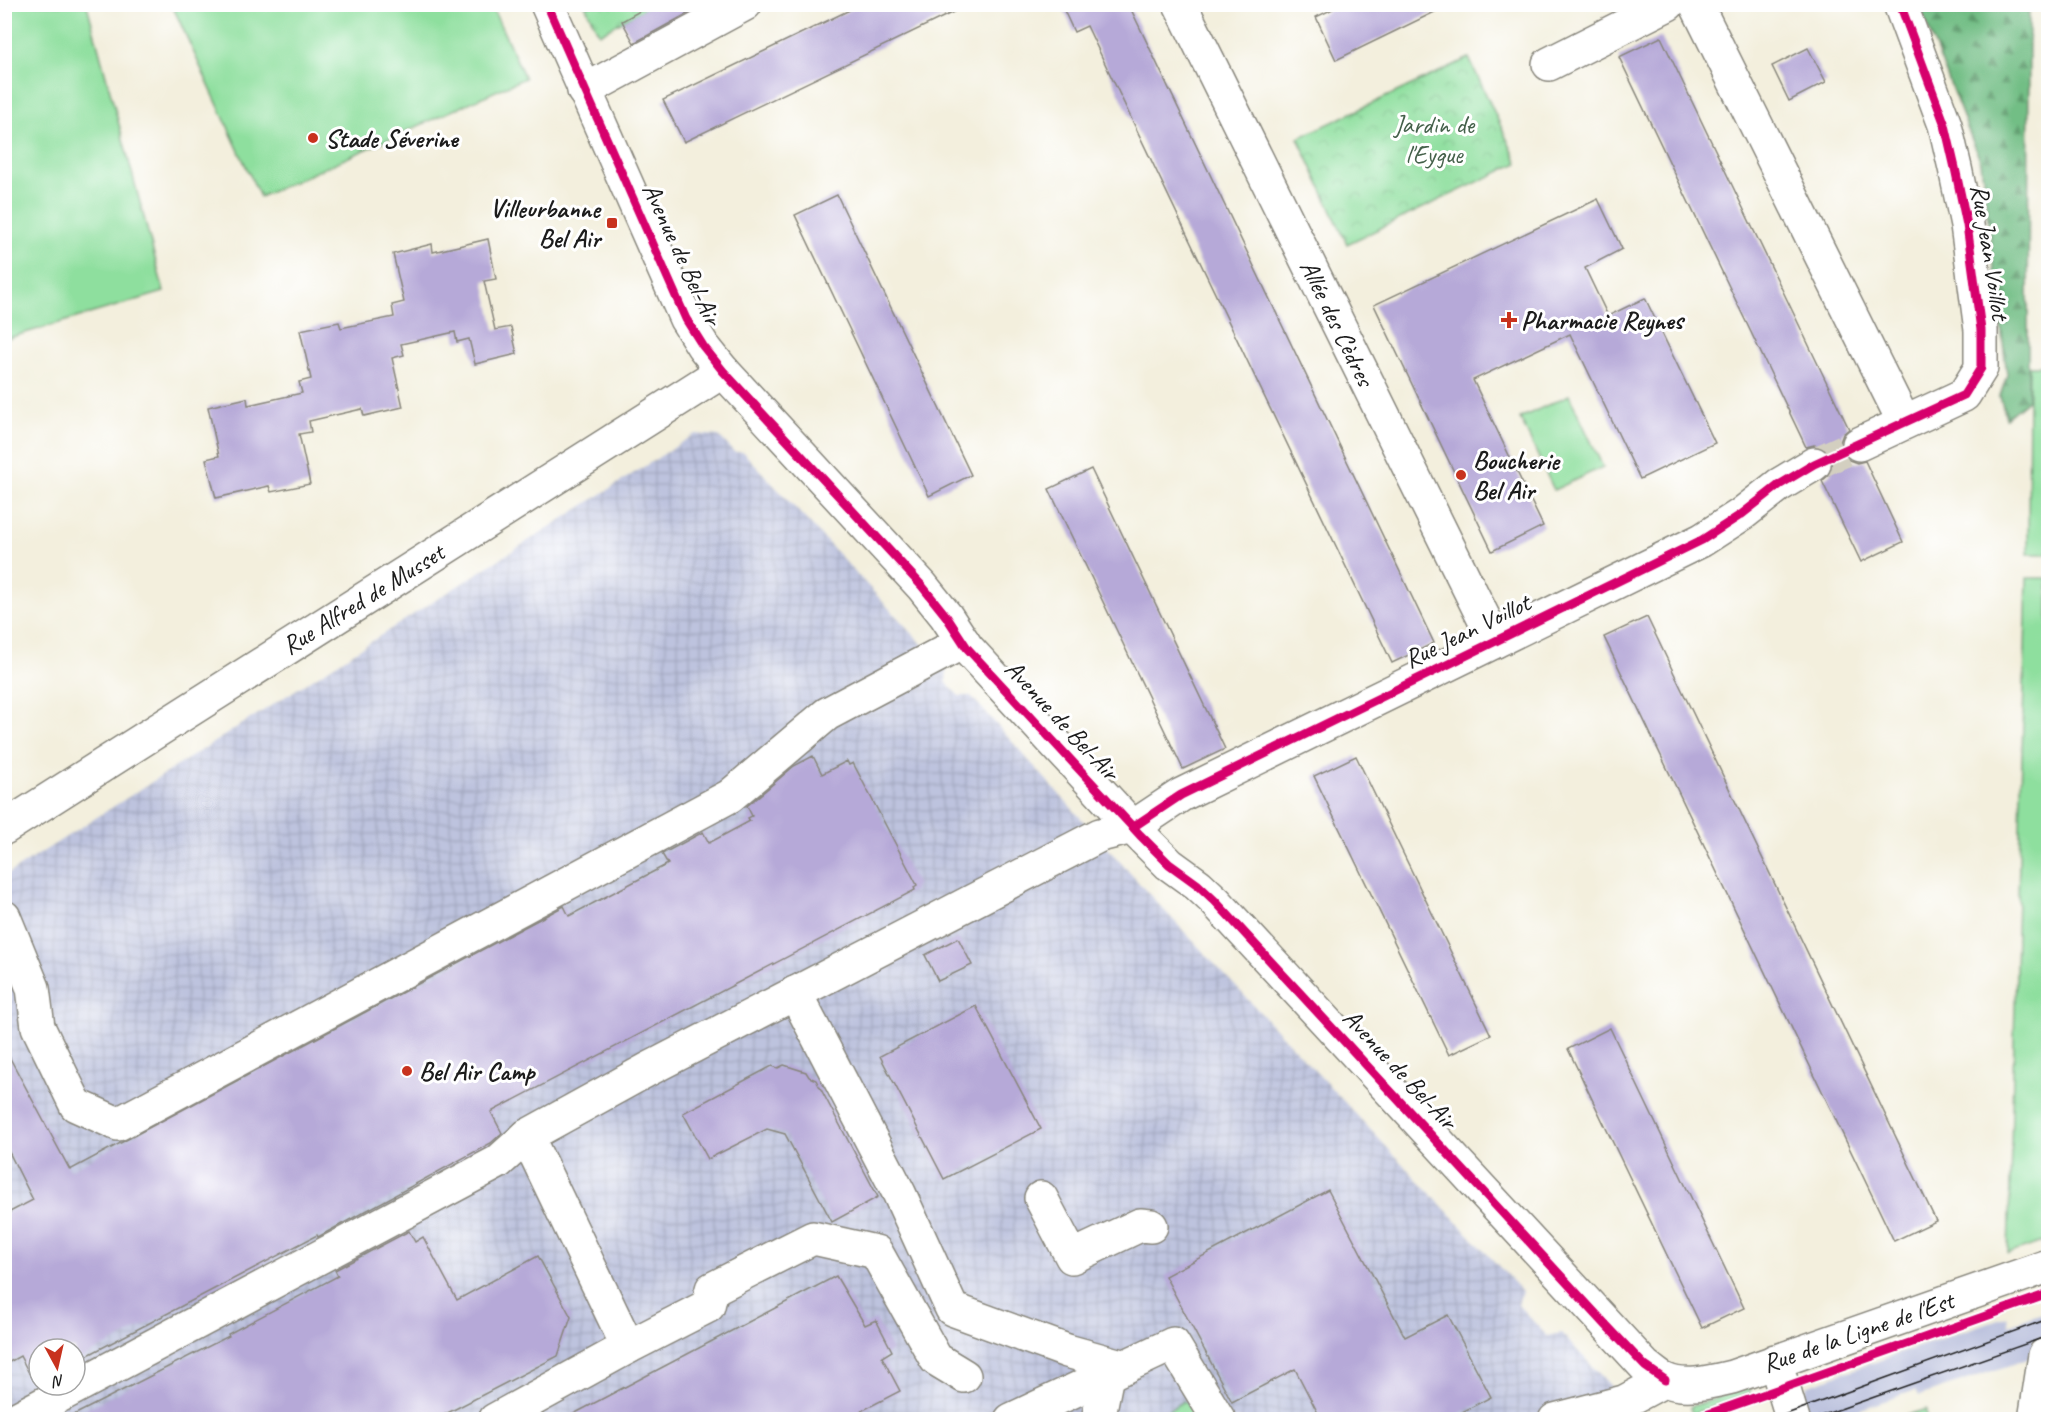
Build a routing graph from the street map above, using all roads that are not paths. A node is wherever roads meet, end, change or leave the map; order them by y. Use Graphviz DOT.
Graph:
graph roads {
  1 [pos="547,4"];
  2 [pos="745,4"];
  3 [pos="1668,4"];
  4 [pos="1696,4"];
  5 [pos="1900,4"];
  6 [pos="1189,7"];
  7 [pos="1549,64"];
  8 [pos="584,91"];
  9 [pos="723,371"];
  10 [pos="1904,422"];
  11 [pos="1859,444"];
  12 [pos="1814,464"];
  13 [pos="1495,641"];
  14 [pos="963,642"];
  15 [pos="1132,827"];
  16 [pos="4,828"];
  17 [pos="4,917"];
  18 [pos="795,993"];
  19 [pos="527,1136"];
  20 [pos="1041,1198"];
  21 [pos="1151,1226"];
  22 [pos="2049,1266"];
  23 [pos="934,1269"];
  24 [pos="896,1287"];
  25 [pos="628,1347"];
  26 [pos="2045,1355"];
  27 [pos="1775,1361"];
  28 [pos="1116,1371"];
  29 [pos="964,1376"];
  30 [pos="1665,1380"];
  31 [pos="14,1419"];
  32 [pos="495,1419"];
  33 [pos="1011,1419"];
  34 [pos="1098,1419"];
  35 [pos="1219,1419"];
  36 [pos="1555,1419"];
  37 [pos="1793,1419"];
  38 [pos="2035,1419"];
  1 -- 8 [label="main road, Avenue de Bel-Air"];
  2 -- 8 [label="main road"];
  3 -- 7 [label="main road"];
  4 -- 10 [label="main road"];
  5 -- 10 [label="main road, Rue Jean Voillot"];
  6 -- 13 [label="main road, Allée des Cèdres"];
  8 -- 9 [label="main road, Avenue de Bel-Air"];
  9 -- 14 [label="main road, Avenue de Bel-Air"];
  9 -- 16 [label="main road, Rue Alfred de Musset"];
  10 -- 11 [label="main road, Rue Jean Voillot"];
  12 -- 13 [label="main road, Rue Jean Voillot"];
  13 -- 15 [label="main road, Rue Jean Voillot"];
  14 -- 15 [label="main road, Avenue de Bel-Air"];
  14 -- 17 [label="main road"];
  15 -- 18 [label="main road, Rue Jean Voillot"];
  15 -- 30 [label="main road, Avenue de Bel-Air"];
  18 -- 19 [label="main road, Rue Jean Voillot"];
  18 -- 23 [label="main road"];
  19 -- 25 [label="main road"];
  19 -- 31 [label="main road, Rue Jean Voillot"];
  20 -- 21 [label="main road"];
  22 -- 27 [label="main road, Rue de la Ligne de l'Est"];
  23 -- 24 [label="main road"];
  23 -- 28 [label="main road"];
  24 -- 25 [label="main road"];
  24 -- 29 [label="main road"];
  25 -- 32 [label="main road"];
  26 -- 38 [label="main road"];
  27 -- 30 [label="main road, Rue de la Ligne de l'Est"];
  27 -- 37 [label="main road"];
  28 -- 33 [label="main road"];
  28 -- 34 [label="main road"];
  28 -- 35 [label="main road"];
  30 -- 36 [label="main road"];
}
